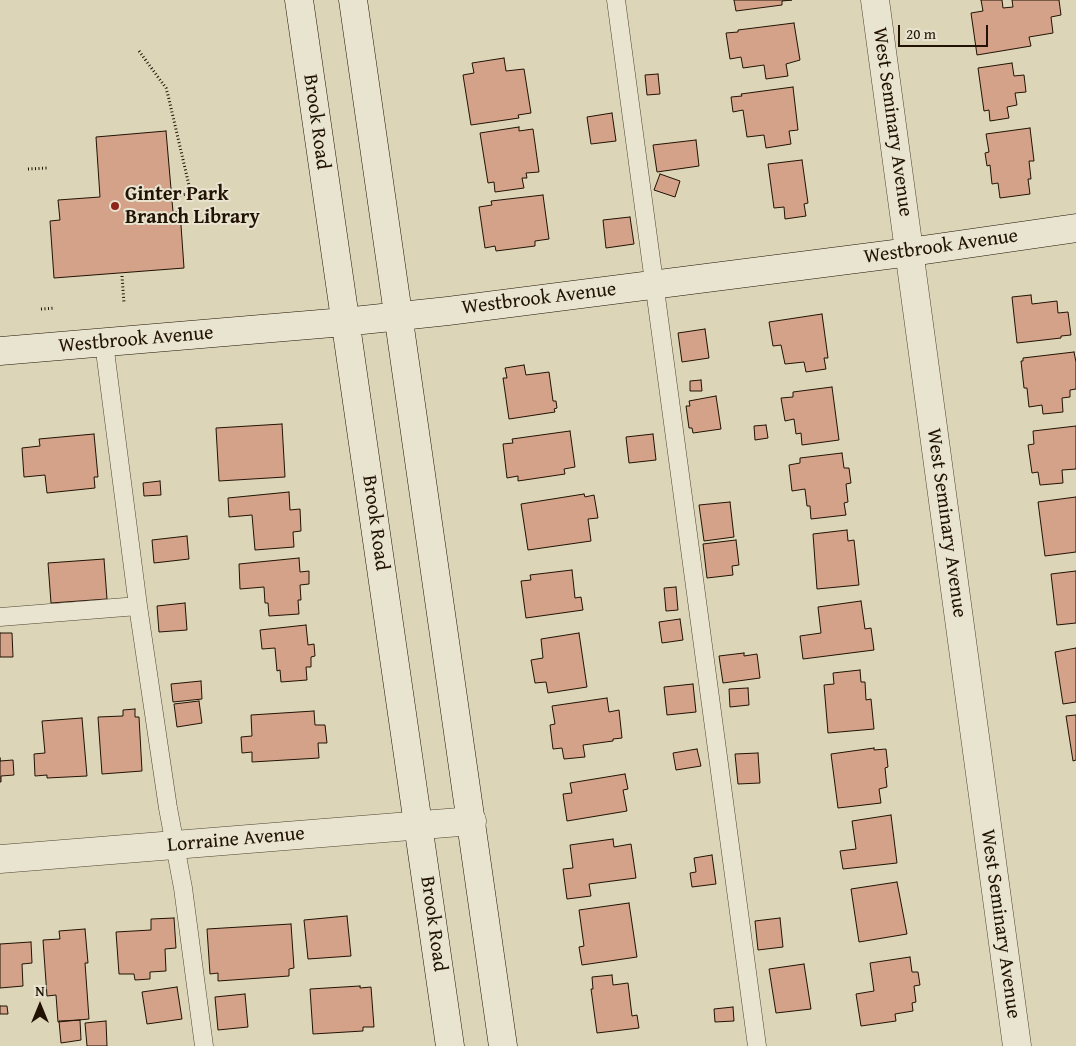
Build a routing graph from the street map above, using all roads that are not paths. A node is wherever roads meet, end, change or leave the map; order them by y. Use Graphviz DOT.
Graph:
graph roads {
  1 [pos="299,0"];
  2 [pos="353,0"];
  3 [pos="616,0"];
  4 [pos="875,0"];
  5 [pos="1076,228"];
  6 [pos="910,252"];
  7 [pos="655,284"];
  8 [pos="398,316"];
  9 [pos="344,322"];
  10 [pos="104,343"];
  11 [pos="0,351"];
  12 [pos="138,606"];
  13 [pos="0,617"];
  14 [pos="472,821"];
  15 [pos="419,826"];
  16 [pos="176,845"];
  17 [pos="0,859"];
  18 [pos="204,1046"];
  19 [pos="450,1046"];
  20 [pos="503,1046"];
  21 [pos="757,1046"];
  22 [pos="1017,1046"];
  1 -- 9 [label="street, Brook Road"];
  2 -- 8 [label="street"];
  3 -- 7 [label="lane"];
  4 -- 6 [label="street, West Seminary Avenue"];
  5 -- 6 [label="street, Westbrook Avenue"];
  6 -- 7 [label="street, Westbrook Avenue"];
  6 -- 22 [label="street, West Seminary Avenue"];
  7 -- 8 [label="street, Westbrook Avenue"];
  7 -- 21 [label="lane"];
  8 -- 9 [label="street, Westbrook Avenue"];
  8 -- 14 [label="street"];
  9 -- 10 [label="street, Westbrook Avenue"];
  9 -- 15 [label="street, Brook Road"];
  10 -- 11 [label="street, Westbrook Avenue"];
  10 -- 12 [label="lane"];
  12 -- 13 [label="lane"];
  12 -- 16 [label="lane"];
  14 -- 15 [label="street, Lorraine Avenue"];
  14 -- 20 [label="street"];
  15 -- 16 [label="street, Lorraine Avenue"];
  15 -- 19 [label="street, Brook Road"];
  16 -- 17 [label="street, Lorraine Avenue"];
  16 -- 18 [label="lane"];
}
